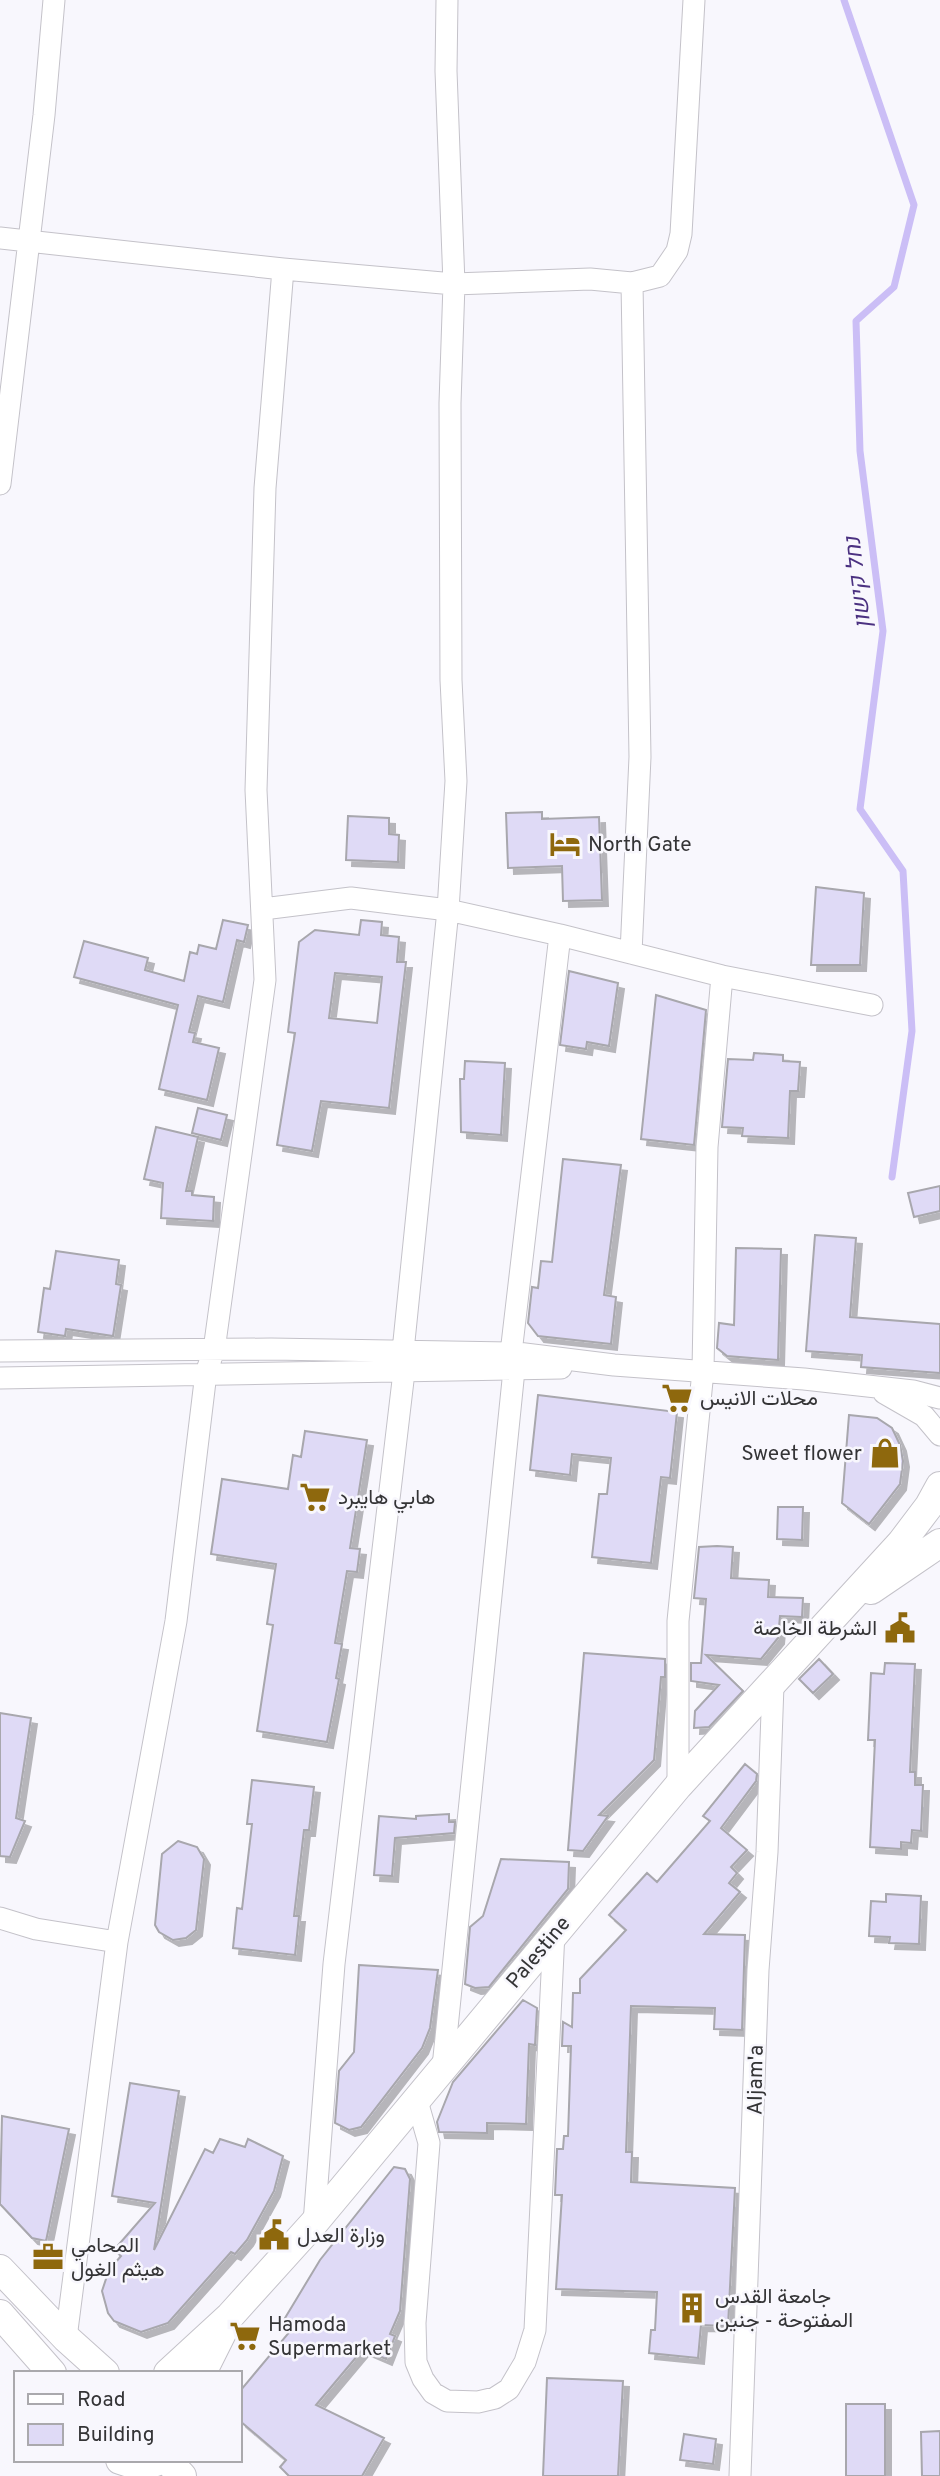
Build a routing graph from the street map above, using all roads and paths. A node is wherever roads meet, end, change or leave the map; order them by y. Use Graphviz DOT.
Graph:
graph roads {
  1 [pos="54,0"];
  2 [pos="447,0"];
  3 [pos="694,0"];
  4 [pos="0,238"];
  5 [pos="29,240"];
  6 [pos="283,269"];
  7 [pos="454,284"];
  8 [pos="632,284"];
  9 [pos="0,484"];
  10 [pos="263,909"];
  11 [pos="448,910"];
  12 [pos="561,934"];
  13 [pos="631,953"];
  14 [pos="722,976"];
  15 [pos="872,1005"];
  16 [pos="214,1350"];
  17 [pos="0,1351"];
  18 [pos="403,1361"];
  19 [pos="513,1362"];
  20 [pos="703,1371"];
  21 [pos="206,1374"];
  22 [pos="0,1378"];
  23 [pos="872,1388"];
  24 [pos="940,1398"];
  25 [pos="940,1435"];
  26 [pos="940,1486"];
  27 [pos="940,1543"];
  28 [pos="855,1596"];
  29 [pos="773,1685"];
  30 [pos="678,1786"];
  31 [pos="0,1918"];
  32 [pos="555,1932"];
  33 [pos="117,1942"];
  34 [pos="443,2067"];
  35 [pos="417,2101"];
  36 [pos="314,2223"];
  37 [pos="0,2269"];
  38 [pos="0,2314"];
  39 [pos="230,2316"];
  40 [pos="66,2338"];
  41 [pos="50,2371"];
  42 [pos="103,2371"];
  43 [pos="170,2371"];
  44 [pos="203,2371"];
  45 [pos="156,2462"];
  46 [pos="169,2462"];
  47 [pos="121,2466"];
  48 [pos="182,2476"];
  49 [pos="740,2476"];
  1 -- 5 [label="street"];
  2 -- 7 [label="street"];
  3 -- 8 [label="street"];
  4 -- 5 [label="street"];
  5 -- 6 [label="street"];
  5 -- 9 [label="street"];
  6 -- 7 [label="street"];
  6 -- 10 [label="street"];
  7 -- 8 [label="street"];
  7 -- 11 [label="street"];
  8 -- 13 [label="street"];
  10 -- 11 [label="street"];
  10 -- 16 [label="street"];
  11 -- 12 [label="street"];
  11 -- 18 [label="street"];
  12 -- 13 [label="street"];
  12 -- 19 [label="street"];
  13 -- 14 [label="street"];
  14 -- 15 [label="street"];
  14 -- 20 [label="street"];
  16 -- 17 [label="street"];
  16 -- 18 [label="street"];
  16 -- 21 [label="street"];
  18 -- 19 [label="street"];
  18 -- 21 [label="street"];
  18 -- 36 [label="street"];
  19 -- 20 [label="street"];
  19 -- 34 [label="street"];
  20 -- 23 [label="street"];
  20 -- 30 [label="street"];
  21 -- 22 [label="street"];
  21 -- 33 [label="street"];
  23 -- 24 [label="street"];
  23 -- 25 [label="street"];
  26 -- 28 [label="main road, Palestine"];
  27 -- 28 [label="main road"];
  28 -- 29 [label="main road, Palestine"];
  29 -- 30 [label="main road, Palestine"];
  29 -- 49 [label="street, Aljam'a"];
  30 -- 32 [label="main road, Palestine"];
  31 -- 33 [label="street"];
  32 -- 34 [label="main road, Palestine"];
  32 -- 35 [label="street"];
  33 -- 40 [label="street"];
  34 -- 35 [label="main road, Palestine"];
  35 -- 36 [label="main road, Palestine"];
  36 -- 39 [label="main road, Palestine"];
  37 -- 40 [label="main road"];
  38 -- 41 [label="main road"];
  39 -- 43 [label="main road"];
  39 -- 44 [label="main road"];
  40 -- 42 [label="main road"];
  45 -- 47 [label="main road"];
  46 -- 48 [label="main road"];
}
